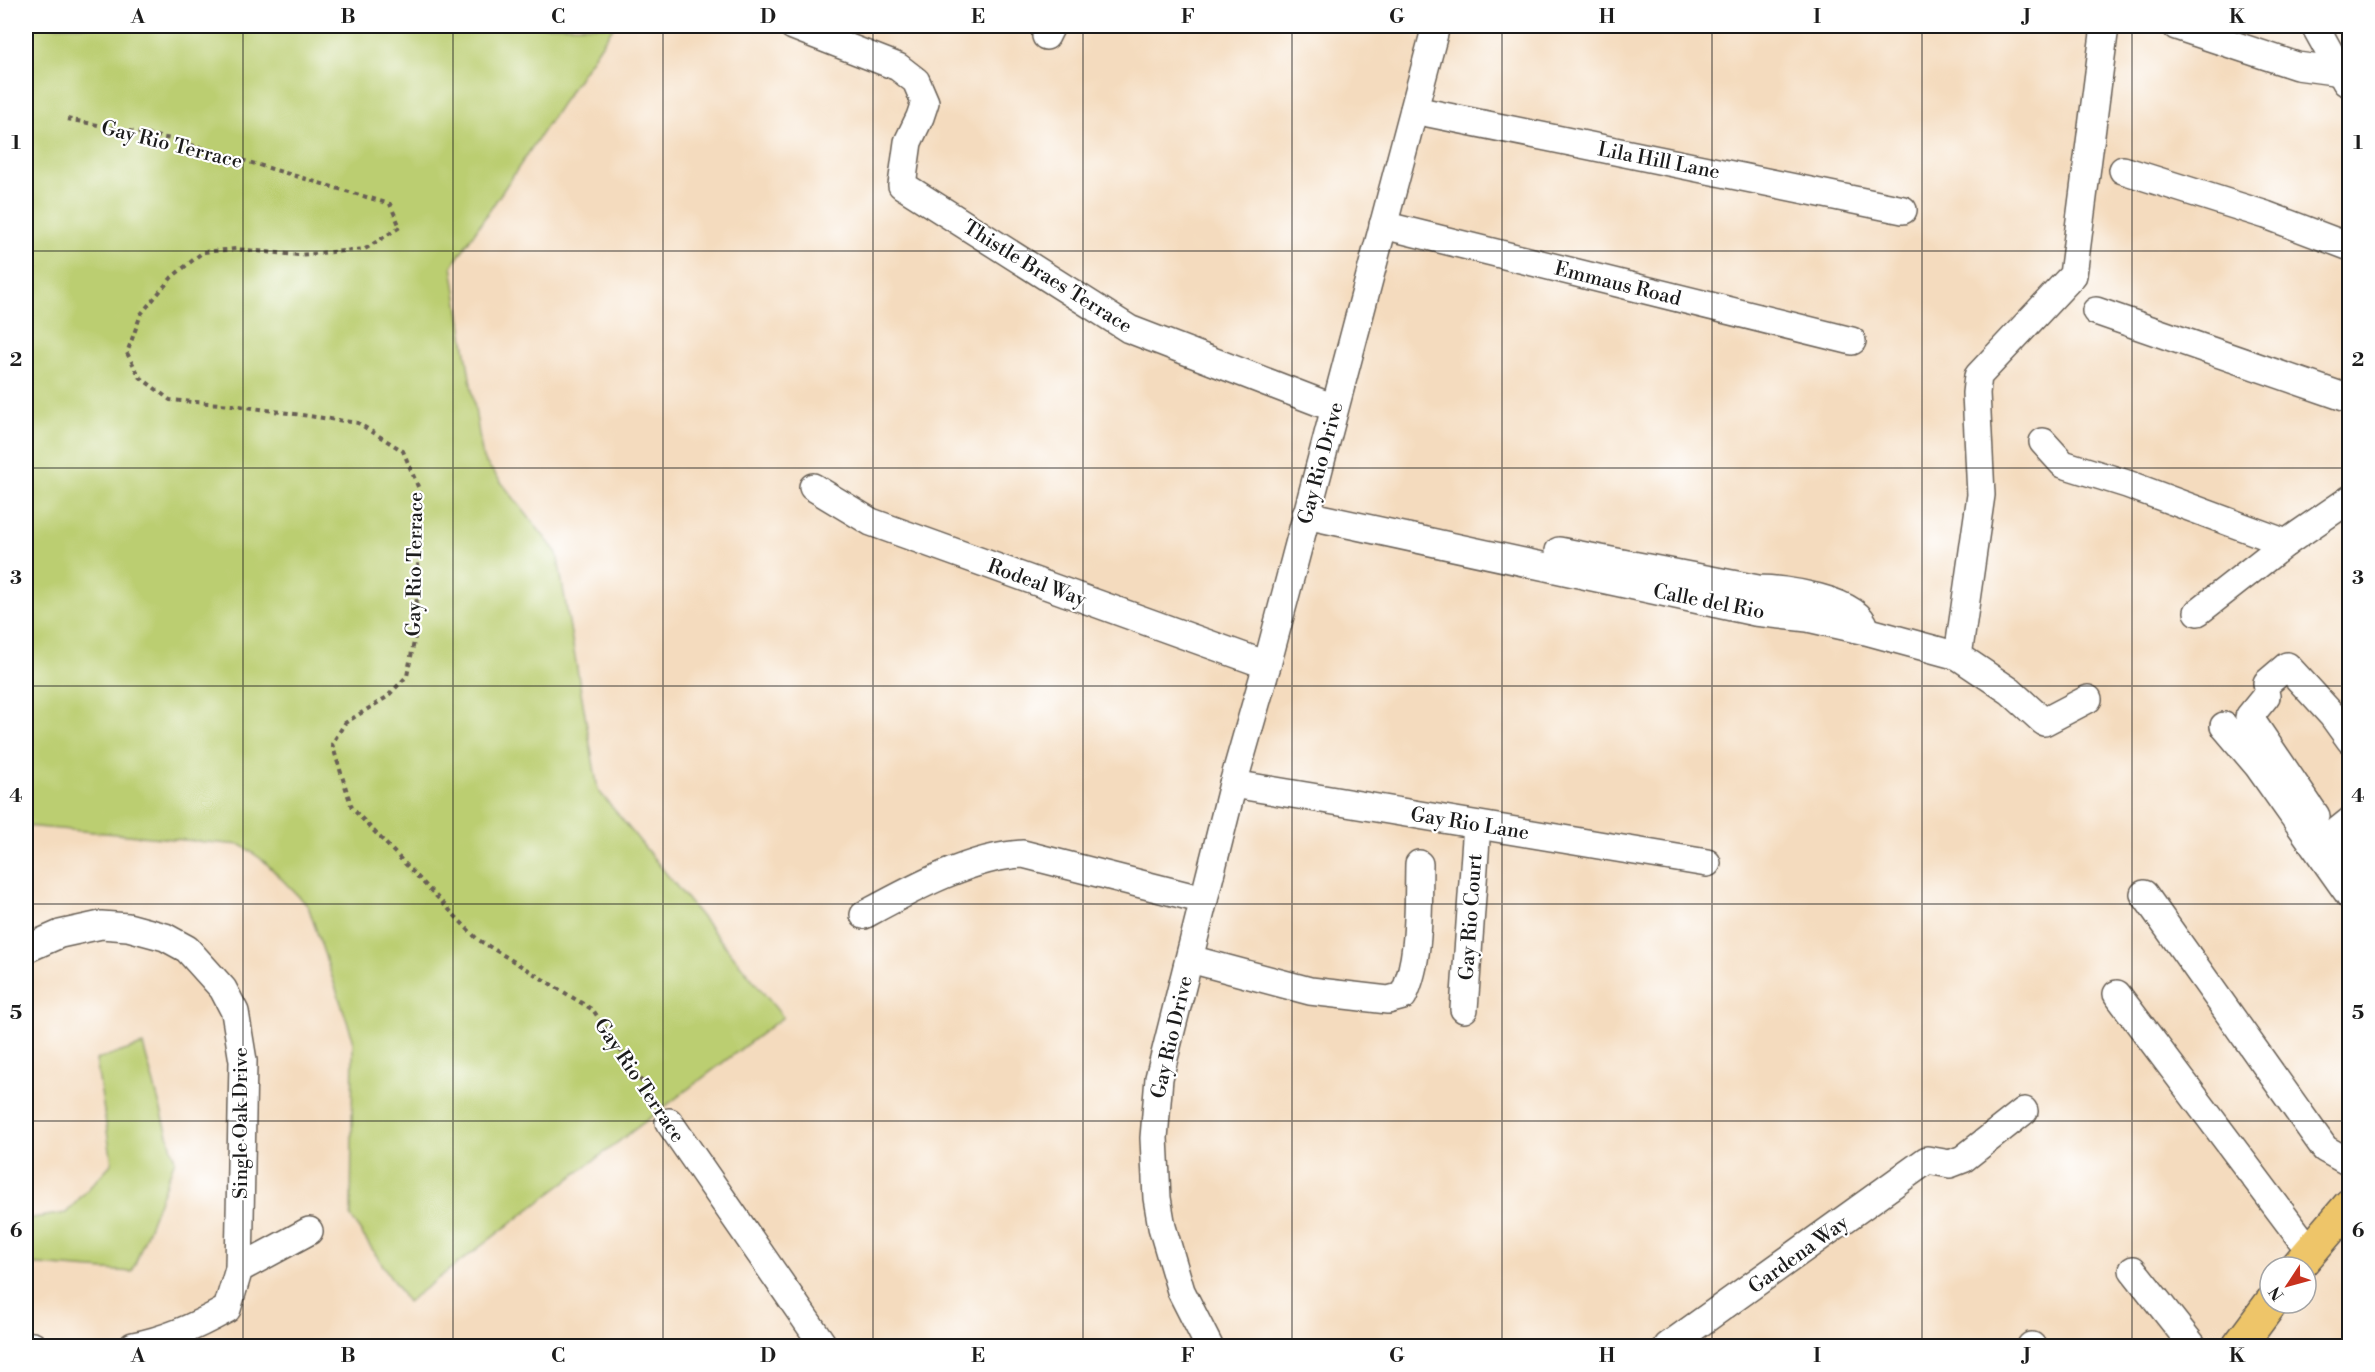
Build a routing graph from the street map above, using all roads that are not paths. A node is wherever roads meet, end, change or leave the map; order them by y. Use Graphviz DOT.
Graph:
graph roads {
  1 [pos="793,26"];
  2 [pos="1436,26"];
  3 [pos="2105,26"];
  4 [pos="2176,26"];
  5 [pos="2315,26"];
  6 [pos="2345,80"];
  7 [pos="1414,111"];
  8 [pos="2124,170"];
  9 [pos="1903,210"];
  10 [pos="1383,225"];
  11 [pos="2349,247"];
  12 [pos="2096,311"];
  13 [pos="1852,341"];
  14 [pos="2349,399"];
  15 [pos="1334,408"];
  16 [pos="2043,442"];
  17 [pos="813,487"];
  18 [pos="2349,499"];
  19 [pos="1308,508"];
  20 [pos="2286,543"];
  21 [pos="2198,612"];
  22 [pos="1958,656"];
  23 [pos="1267,665"];
  24 [pos="2088,699"];
  25 [pos="2224,726"];
  26 [pos="2349,740"];
  27 [pos="1233,784"];
  28 [pos="1477,825"];
  29 [pos="2340,829"];
  30 [pos="1707,863"];
  31 [pos="1419,864"];
  32 [pos="2349,869"];
  33 [pos="2144,894"];
  34 [pos="2349,896"];
  35 [pos="1204,900"];
  36 [pos="864,915"];
  37 [pos="26,949"];
  38 [pos="1190,959"];
  39 [pos="2117,994"];
  40 [pos="1464,1009"];
  41 [pos="2024,1111"];
  42 [pos="669,1122"];
  43 [pos="2349,1163"];
  44 [pos="2349,1205"];
  45 [pos="309,1231"];
  46 [pos="2301,1255"];
  47 [pos="2307,1255"];
  48 [pos="239,1269"];
  49 [pos="2133,1270"];
  50 [pos="2262,1315"];
  51 [pos="26,1345"];
  52 [pos="33,1347"];
  53 [pos="133,1347"];
  54 [pos="824,1347"];
  55 [pos="1209,1347"];
  56 [pos="1668,1347"];
  57 [pos="2193,1347"];
  58 [pos="2239,1347"];
  1 -- 15 [label="street, Thistle Braes Terrace"];
  2 -- 7 [label="street, Gay Rio Drive"];
  3 -- 22 [label="street"];
  4 -- 6 [label="street"];
  5 -- 6 [label="street"];
  7 -- 9 [label="street, Lila Hill Lane"];
  7 -- 10 [label="street, Gay Rio Drive"];
  8 -- 11 [label="street"];
  10 -- 13 [label="street, Emmaus Road"];
  10 -- 15 [label="street, Gay Rio Drive"];
  12 -- 14 [label="street"];
  15 -- 19 [label="street, Gay Rio Drive"];
  16 -- 20 [label="street"];
  17 -- 23 [label="street, Rodeal Way"];
  18 -- 20 [label="street"];
  19 -- 22 [label="street, Calle del Rio"];
  19 -- 23 [label="street, Gay Rio Drive"];
  20 -- 21 [label="street"];
  22 -- 24 [label="street, Calle del Rio"];
  23 -- 27 [label="street, Gay Rio Drive"];
  25 -- 34 [label="street"];
  26 -- 29 [label="street"];
  27 -- 28 [label="street, Gay Rio Lane"];
  27 -- 35 [label="street, Gay Rio Drive"];
  28 -- 30 [label="street, Gay Rio Lane"];
  28 -- 40 [label="street, Gay Rio Court"];
  29 -- 32 [label="street"];
  31 -- 38 [label="street"];
  33 -- 43 [label="street"];
  35 -- 36 [label="street"];
  35 -- 38 [label="street, Gay Rio Drive"];
  37 -- 48 [label="street, Single Oak Drive"];
  38 -- 55 [label="street, Gay Rio Drive"];
  39 -- 46 [label="street"];
  41 -- 56 [label="street, Gardena Way"];
  42 -- 54 [label="street, Gay Rio Terrace"];
  44 -- 47 [label="main road"];
  45 -- 48 [label="street"];
  48 -- 53 [label="street, Single Oak Drive"];
  49 -- 57 [label="street"];
  50 -- 58 [label="main road"];
  51 -- 52 [label="street"];
}
